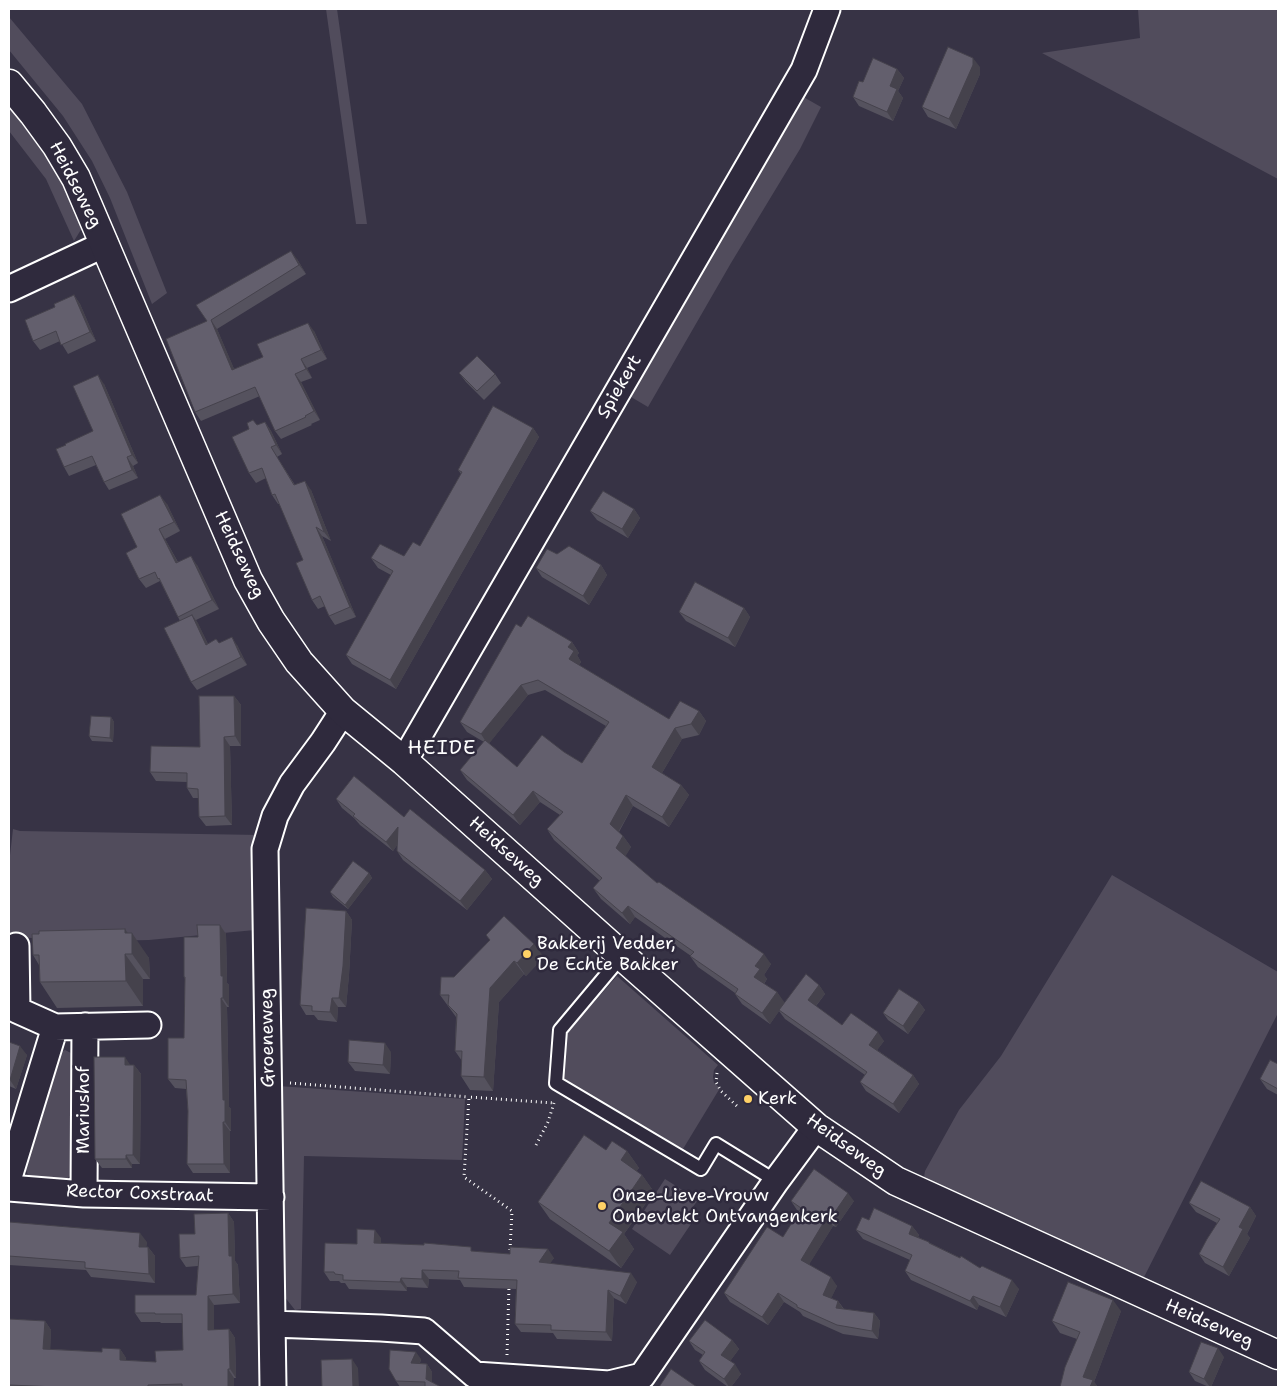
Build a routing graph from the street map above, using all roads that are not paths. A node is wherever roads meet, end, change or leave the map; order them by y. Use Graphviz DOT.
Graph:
graph roads {
  1 [pos="827,9"];
  2 [pos="9,84"];
  3 [pos="104,244"];
  4 [pos="9,289"];
  5 [pos="343,711"];
  6 [pos="404,760"];
  7 [pos="16,946"];
  8 [pos="622,956"];
  9 [pos="148,1025"];
  10 [pos="85,1026"];
  11 [pos="55,1027"];
  12 [pos="816,1127"];
  13 [pos="9,1177"];
  14 [pos="776,1181"];
  15 [pos="9,1188"];
  16 [pos="84,1194"];
  17 [pos="270,1197"];
  18 [pos="272,1324"];
  19 [pos="1278,1355"];
  20 [pos="274,1387"];
  1 -- 6 [label="street, Spiekert"];
  2 -- 3 [label="street, Heidseweg"];
  3 -- 4 [label="street"];
  3 -- 5 [label="street, Heidseweg"];
  5 -- 6 [label="street, Heidseweg"];
  5 -- 17 [label="street, Groeneweg"];
  6 -- 8 [label="street, Heidseweg"];
  7 -- 11 [label="street"];
  8 -- 12 [label="street, Heidseweg"];
  8 -- 14 [label="lane"];
  9 -- 10 [label="street"];
  10 -- 11 [label="street"];
  10 -- 16 [label="street, Mariushof"];
  11 -- 13 [label="street"];
  12 -- 14 [label="street"];
  12 -- 19 [label="street, Heidseweg"];
  14 -- 18 [label="street"];
  15 -- 16 [label="street, Rector Coxstraat"];
  16 -- 17 [label="street, Rector Coxstraat"];
  17 -- 18 [label="street, Groeneweg"];
  18 -- 20 [label="street, Groeneweg"];
}
